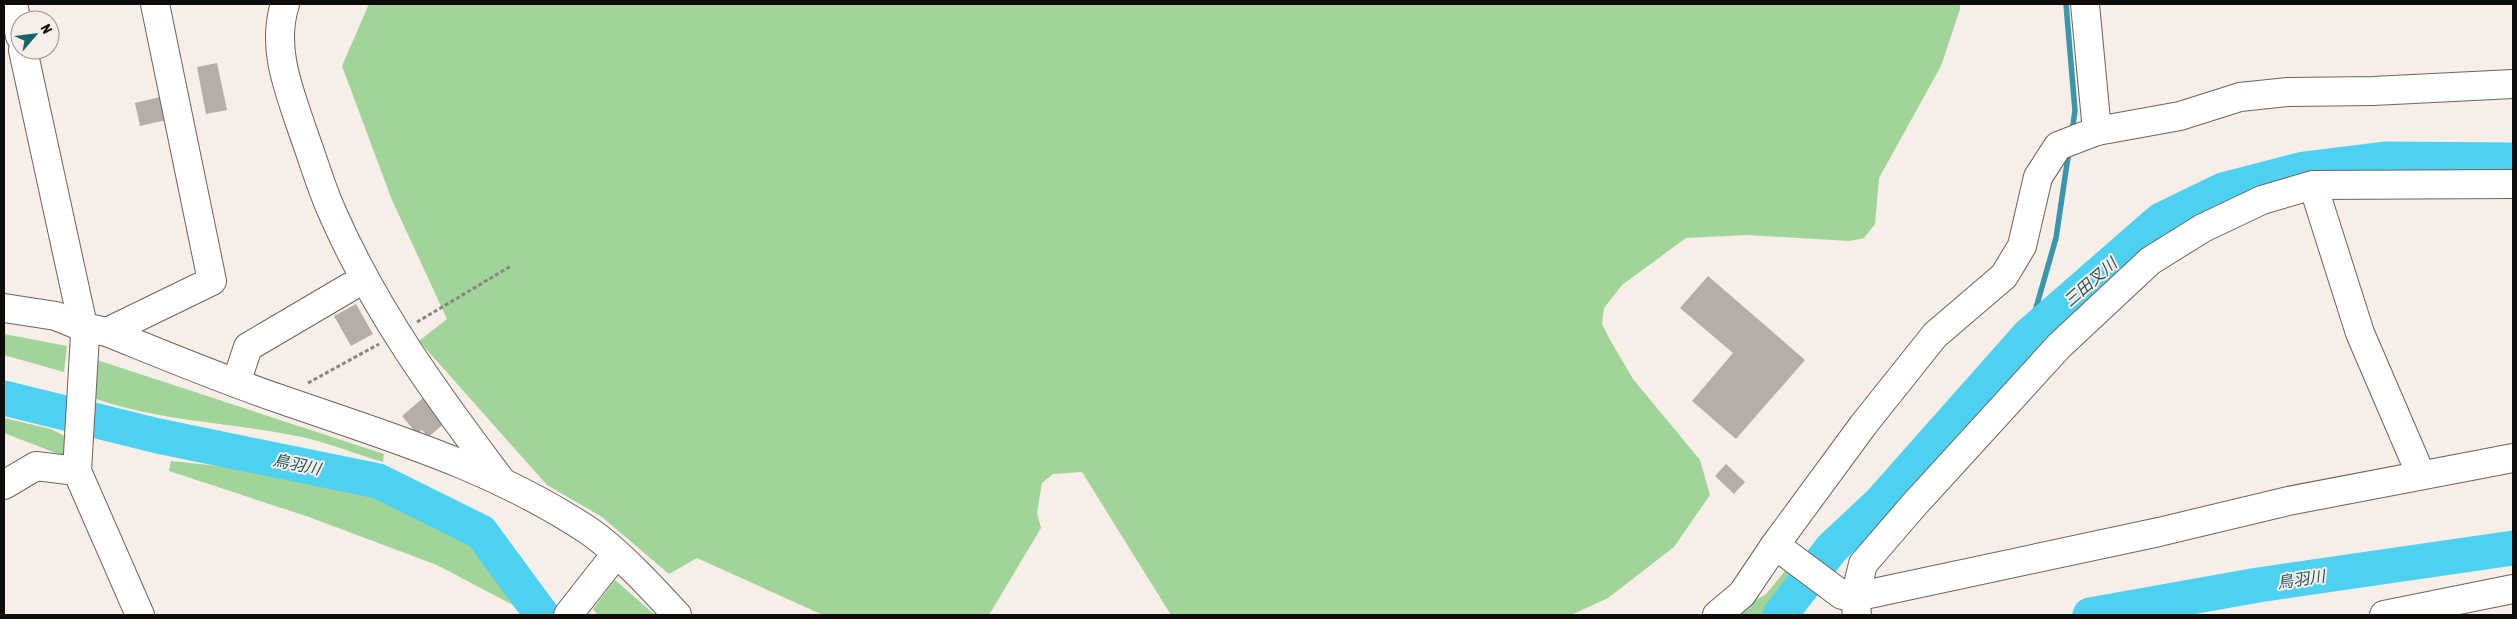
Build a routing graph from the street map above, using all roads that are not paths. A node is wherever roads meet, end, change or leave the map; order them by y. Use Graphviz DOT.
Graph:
graph roads {
  1 [pos="155,4"];
  2 [pos="285,4"];
  3 [pos="2086,4"];
  4 [pos="25,60"];
  5 [pos="2513,84"];
  6 [pos="2078,138"];
  7 [pos="2513,184"];
  8 [pos="2313,185"];
  9 [pos="350,287"];
  10 [pos="4,308"];
  11 [pos="91,331"];
  12 [pos="236,383"];
  13 [pos="2513,458"];
  14 [pos="77,462"];
  15 [pos="2421,475"];
  16 [pos="501,480"];
  17 [pos="4,485"];
  18 [pos="1779,548"];
  19 [pos="614,556"];
  20 [pos="2513,589"];
  21 [pos="1851,602"];
  22 [pos="140,615"];
  23 [pos="568,615"];
  24 [pos="676,615"];
  25 [pos="1716,615"];
  26 [pos="2384,615"];
  1 -- 11 [label="street"];
  2 -- 16 [label="street"];
  3 -- 6 [label="street"];
  4 -- 11 [label="street"];
  5 -- 6 [label="street"];
  6 -- 18 [label="street"];
  7 -- 8 [label="street"];
  8 -- 15 [label="street"];
  8 -- 21 [label="street"];
  9 -- 12 [label="street"];
  10 -- 11 [label="street"];
  11 -- 12 [label="street"];
  11 -- 14 [label="street"];
  12 -- 16 [label="street"];
  13 -- 15 [label="street"];
  14 -- 17 [label="street"];
  14 -- 22 [label="street"];
  15 -- 21 [label="street"];
  16 -- 19 [label="street"];
  18 -- 21 [label="street"];
  18 -- 25 [label="street"];
  19 -- 23 [label="street"];
  19 -- 24 [label="street"];
  20 -- 26 [label="street"];
}
